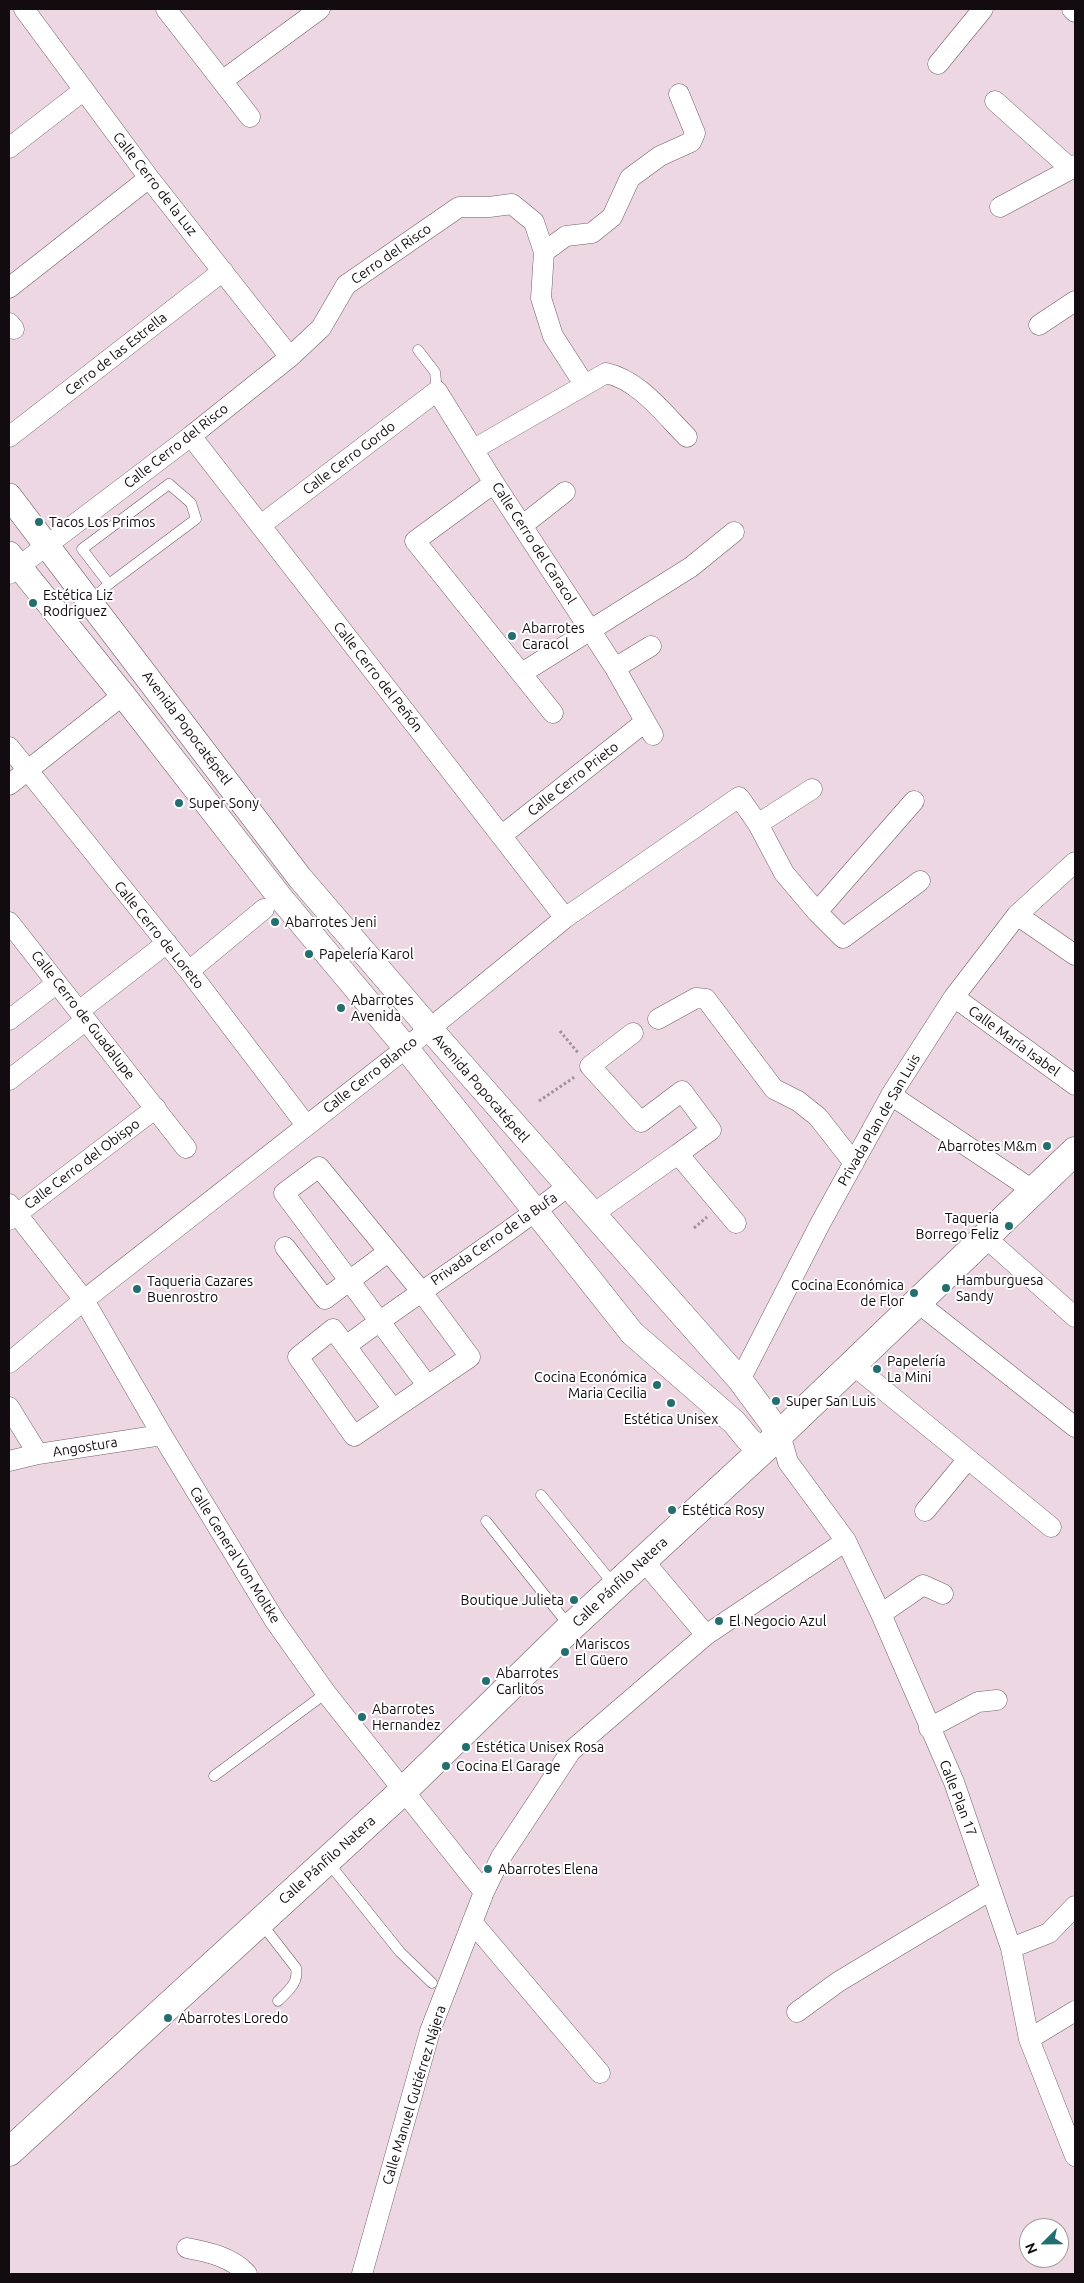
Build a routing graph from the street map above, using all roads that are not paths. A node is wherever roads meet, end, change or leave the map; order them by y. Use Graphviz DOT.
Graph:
graph roads {
  1 [pos="24,9"];
  2 [pos="166,9"];
  3 [pos="983,9"];
  4 [pos="1072,9"];
  5 [pos="311,11"];
  6 [pos="1075,12"];
  7 [pos="938,64"];
  8 [pos="222,81"];
  9 [pos="84,90"];
  10 [pos="679,94"];
  11 [pos="995,101"];
  12 [pos="250,117"];
  13 [pos="9,148"];
  14 [pos="1073,167"];
  15 [pos="149,178"];
  16 [pos="1000,207"];
  17 [pos="544,252"];
  18 [pos="223,271"];
  19 [pos="9,288"];
  20 [pos="1075,301"];
  21 [pos="332,308"];
  22 [pos="1039,325"];
  23 [pos="418,350"];
  24 [pos="290,357"];
  25 [pos="584,384"];
  26 [pos="437,391"];
  27 [pos="191,436"];
  28 [pos="9,437"];
  29 [pos="687,437"];
  30 [pos="474,448"];
  31 [pos="494,483"];
  32 [pos="565,492"];
  33 [pos="9,496"];
  34 [pos="261,526"];
  35 [pos="523,526"];
  36 [pos="734,532"];
  37 [pos="47,544"];
  38 [pos="12,565"];
  39 [pos="109,584"];
  40 [pos="90,601"];
  41 [pos="591,629"];
  42 [pos="652,646"];
  43 [pos="615,668"];
  44 [pos="522,673"];
  45 [pos="123,695"];
  46 [pos="554,713"];
  47 [pos="649,728"];
  48 [pos="9,747"];
  49 [pos="27,771"];
  50 [pos="221,773"];
  51 [pos="9,785"];
  52 [pos="812,789"];
  53 [pos="197,791"];
  54 [pos="914,801"];
  55 [pos="758,824"];
  56 [pos="501,836"];
  57 [pos="1075,862"];
  58 [pos="920,881"];
  59 [pos="264,909"];
  60 [pos="817,912"];
  61 [pos="1017,915"];
  62 [pos="564,918"];
  63 [pos="9,922"];
  64 [pos="167,943"];
  65 [pos="1075,955"];
  66 [pos="189,971"];
  67 [pos="57,983"];
  68 [pos="954,997"];
  69 [pos="83,1015"];
  70 [pos="658,1019"];
  71 [pos="9,1020"];
  72 [pos="430,1029"];
  73 [pos="633,1033"];
  74 [pos="406,1048"];
  75 [pos="9,1080"];
  76 [pos="1075,1085"];
  77 [pos="891,1095"];
  78 [pos="156,1108"];
  79 [pos="306,1125"];
  80 [pos="186,1148"];
  81 [pos="1075,1151"];
  82 [pos="678,1154"];
  83 [pos="854,1163"];
  84 [pos="568,1186"];
  85 [pos="1034,1191"];
  86 [pos="537,1211"];
  87 [pos="11,1212"];
  88 [pos="593,1214"];
  89 [pos="736,1223"];
  90 [pos="986,1237"];
  91 [pos="285,1247"];
  92 [pos="388,1252"];
  93 [pos="350,1281"];
  94 [pos="421,1291"];
  95 [pos="84,1300"];
  96 [pos="917,1302"];
  97 [pos="1075,1317"];
  98 [pos="380,1320"];
  99 [pos="346,1346"];
  100 [pos="9,1363"];
  101 [pos="852,1364"];
  102 [pos="740,1380"];
  103 [pos="427,1385"];
  104 [pos="755,1402"];
  105 [pos="9,1407"];
  106 [pos="393,1409"];
  107 [pos="734,1422"];
  108 [pos="1075,1427"];
  109 [pos="162,1435"];
  110 [pos="771,1442"];
  111 [pos="38,1454"];
  112 [pos="968,1459"];
  113 [pos="9,1461"];
  114 [pos="541,1494"];
  115 [pos="925,1511"];
  116 [pos="486,1521"];
  117 [pos="1051,1527"];
  118 [pos="846,1541"];
  119 [pos="643,1560"];
  120 [pos="615,1586"];
  121 [pos="943,1594"];
  122 [pos="881,1614"];
  123 [pos="571,1627"];
  124 [pos="706,1635"];
  125 [pos="326,1693"];
  126 [pos="997,1700"];
  127 [pos="929,1728"];
  128 [pos="214,1776"];
  129 [pos="403,1791"];
  130 [pos="326,1860"];
  131 [pos="991,1890"];
  132 [pos="484,1892"];
  133 [pos="1075,1906"];
  134 [pos="260,1921"];
  135 [pos="472,1922"];
  136 [pos="1011,1948"];
  137 [pos="432,1983"];
  138 [pos="278,2001"];
  139 [pos="1075,2011"];
  140 [pos="797,2012"];
  141 [pos="1030,2038"];
  142 [pos="600,2073"];
  143 [pos="9,2152"];
  144 [pos="1075,2156"];
  145 [pos="187,2248"];
  146 [pos="247,2274"];
  147 [pos="362,2274"];
  1 -- 9 [label="street, Calle Cerro de la Luz"];
  2 -- 8 [label="street"];
  3 -- 7 [label="street"];
  4 -- 6 [label="street"];
  5 -- 8 [label="street"];
  8 -- 12 [label="street"];
  9 -- 13 [label="street"];
  9 -- 15 [label="street, Calle Cerro de la Luz"];
  10 -- 17 [label="street"];
  11 -- 14 [label="street"];
  14 -- 16 [label="street"];
  15 -- 18 [label="street, Calle Cerro de la Luz"];
  15 -- 19 [label="street"];
  17 -- 21 [label="street, Cerro del Risco"];
  17 -- 25 [label="street"];
  18 -- 24 [label="street, Calle Cerro de la Luz"];
  18 -- 28 [label="street, Cerro de las Estrella"];
  20 -- 22 [label="street"];
  21 -- 24 [label="street, Calle Cerro del Risco"];
  23 -- 26 [label="lane"];
  24 -- 27 [label="street, Calle Cerro del Risco"];
  25 -- 29 [label="street"];
  25 -- 30 [label="street"];
  26 -- 30 [label="street, Calle Cerro del Caracol"];
  26 -- 34 [label="street, Calle Cerro Gordo"];
  27 -- 34 [label="street, Calle Cerro del Peñón"];
  27 -- 37 [label="street, Calle Cerro del Risco"];
  30 -- 31 [label="street, Calle Cerro del Caracol"];
  31 -- 35 [label="street, Calle Cerro del Caracol"];
  31 -- 44 [label="street"];
  32 -- 35 [label="street"];
  33 -- 37 [label="street, Avenida Popocatépetl"];
  34 -- 56 [label="street, Calle Cerro del Peñón"];
  35 -- 41 [label="street, Calle Cerro del Caracol"];
  36 -- 41 [label="street"];
  37 -- 38 [label="street, Calle Cerro del Risco"];
  37 -- 40 [label="street, Avenida Popocatépetl"];
  38 -- 45 [label="street"];
  39 -- 39 [label="lane"];
  39 -- 40 [label="lane"];
  40 -- 50 [label="street, Avenida Popocatépetl"];
  41 -- 43 [label="street, Calle Cerro del Caracol"];
  41 -- 44 [label="street"];
  42 -- 43 [label="street"];
  43 -- 47 [label="street, Calle Cerro del Caracol"];
  44 -- 46 [label="street"];
  45 -- 49 [label="street"];
  45 -- 53 [label="street"];
  47 -- 56 [label="street, Calle Cerro Prieto"];
  48 -- 49 [label="street, Calle Cerro de Loreto"];
  49 -- 51 [label="street"];
  49 -- 64 [label="street, Calle Cerro de Loreto"];
  50 -- 53 [label="street"];
  50 -- 72 [label="street, Avenida Popocatépetl"];
  52 -- 55 [label="street"];
  53 -- 74 [label="street"];
  54 -- 60 [label="street"];
  55 -- 60 [label="street"];
  55 -- 62 [label="street, Calle Cerro Blanco"];
  56 -- 62 [label="street, Calle Cerro del Peñón"];
  57 -- 61 [label="street, Privada Plan de San Luis"];
  58 -- 60 [label="street"];
  59 -- 66 [label="street"];
  61 -- 65 [label="street"];
  61 -- 68 [label="street, Privada Plan de San Luis"];
  62 -- 72 [label="street, Calle Cerro Blanco"];
  63 -- 67 [label="street, Calle Cerro de Guadalupe"];
  64 -- 66 [label="street, Calle Cerro de Loreto"];
  64 -- 69 [label="street"];
  66 -- 79 [label="street, Calle Cerro de Loreto"];
  67 -- 69 [label="street, Calle Cerro de Guadalupe"];
  67 -- 71 [label="street"];
  68 -- 76 [label="street, Calle María Isabel"];
  68 -- 77 [label="street, Privada Plan de San Luis"];
  69 -- 75 [label="street"];
  69 -- 78 [label="street, Calle Cerro de Guadalupe"];
  70 -- 83 [label="street"];
  72 -- 74 [label="street, Calle Cerro Blanco"];
  72 -- 84 [label="street, Avenida Popocatépetl"];
  73 -- 82 [label="street"];
  74 -- 79 [label="street, Calle Cerro Blanco"];
  74 -- 86 [label="street"];
  77 -- 83 [label="street, Privada Plan de San Luis"];
  77 -- 85 [label="street"];
  78 -- 80 [label="street, Calle Cerro de Guadalupe"];
  78 -- 87 [label="street, Calle Cerro del Obispo"];
  79 -- 95 [label="street, Calle Cerro Blanco"];
  81 -- 85 [label="main road, Calle Pánfilo Natera"];
  82 -- 88 [label="street"];
  82 -- 89 [label="street"];
  83 -- 102 [label="street, Privada Plan de San Luis"];
  84 -- 86 [label="street, Privada Cerro de la Bufa"];
  84 -- 88 [label="street, Avenida Popocatépetl"];
  85 -- 90 [label="main road, Calle Pánfilo Natera"];
  86 -- 94 [label="street, Privada Cerro de la Bufa"];
  86 -- 107 [label="street"];
  87 -- 95 [label="street, Calle General Von Moltke"];
  88 -- 102 [label="street, Avenida Popocatépetl"];
  90 -- 96 [label="main road, Calle Pánfilo Natera"];
  90 -- 97 [label="street"];
  91 -- 93 [label="street"];
  92 -- 93 [label="street"];
  92 -- 93 [label="street, Privada Cerro de la Bufa"];
  92 -- 94 [label="street, Privada Cerro de la Bufa"];
  93 -- 98 [label="street"];
  94 -- 98 [label="street"];
  94 -- 103 [label="street, Privada Cerro de la Bufa"];
  95 -- 100 [label="street, Calle Cerro Blanco"];
  95 -- 109 [label="street, Calle General Von Moltke"];
  96 -- 101 [label="main road, Calle Pánfilo Natera"];
  96 -- 108 [label="street"];
  98 -- 99 [label="street"];
  98 -- 103 [label="street"];
  99 -- 106 [label="street"];
  99 -- 106 [label="street, Privada Cerro de la Bufa"];
  101 -- 110 [label="main road, Calle Pánfilo Natera"];
  101 -- 112 [label="street"];
  102 -- 104 [label="street, Avenida Popocatépetl"];
  103 -- 106 [label="street, Privada Cerro de la Bufa"];
  104 -- 107 [label="street"];
  104 -- 110 [label="street, Avenida Popocatépetl"];
  105 -- 111 [label="street"];
  107 -- 110 [label="street"];
  109 -- 111 [label="street, Angostura"];
  109 -- 125 [label="street, Calle General Von Moltke"];
  110 -- 118 [label="street, Calle Plan 17"];
  110 -- 119 [label="main road, Calle Pánfilo Natera"];
  111 -- 113 [label="street, Angostura"];
  112 -- 115 [label="street"];
  112 -- 117 [label="street"];
  114 -- 120 [label="lane"];
  116 -- 123 [label="lane"];
  118 -- 122 [label="street, Calle Plan 17"];
  118 -- 124 [label="street, Calle Manuel Gutiérrez Nájera"];
  119 -- 120 [label="main road, Calle Pánfilo Natera"];
  119 -- 124 [label="street"];
  120 -- 123 [label="main road, Calle Pánfilo Natera"];
  121 -- 122 [label="street"];
  122 -- 127 [label="street, Calle Plan 17"];
  123 -- 129 [label="main road, Calle Pánfilo Natera"];
  124 -- 132 [label="street, Calle Manuel Gutiérrez Nájera"];
  125 -- 128 [label="lane"];
  125 -- 129 [label="street, Calle General Von Moltke"];
  126 -- 127 [label="street"];
  127 -- 131 [label="street, Calle Plan 17"];
  129 -- 130 [label="main road, Calle Pánfilo Natera"];
  129 -- 132 [label="street, Calle General Von Moltke"];
  130 -- 134 [label="main road, Calle Pánfilo Natera"];
  130 -- 137 [label="lane"];
  131 -- 136 [label="street, Calle Plan 17"];
  131 -- 140 [label="street"];
  132 -- 135 [label="street, Calle Manuel Gutiérrez Nájera"];
  133 -- 136 [label="street"];
  134 -- 138 [label="lane"];
  134 -- 143 [label="main road, Calle Pánfilo Natera"];
  135 -- 142 [label="street"];
  135 -- 147 [label="street, Calle Manuel Gutiérrez Nájera"];
  136 -- 141 [label="street, Calle Plan 17"];
  139 -- 141 [label="street"];
  141 -- 144 [label="street, Calle Plan 17"];
  145 -- 146 [label="street"];
}
